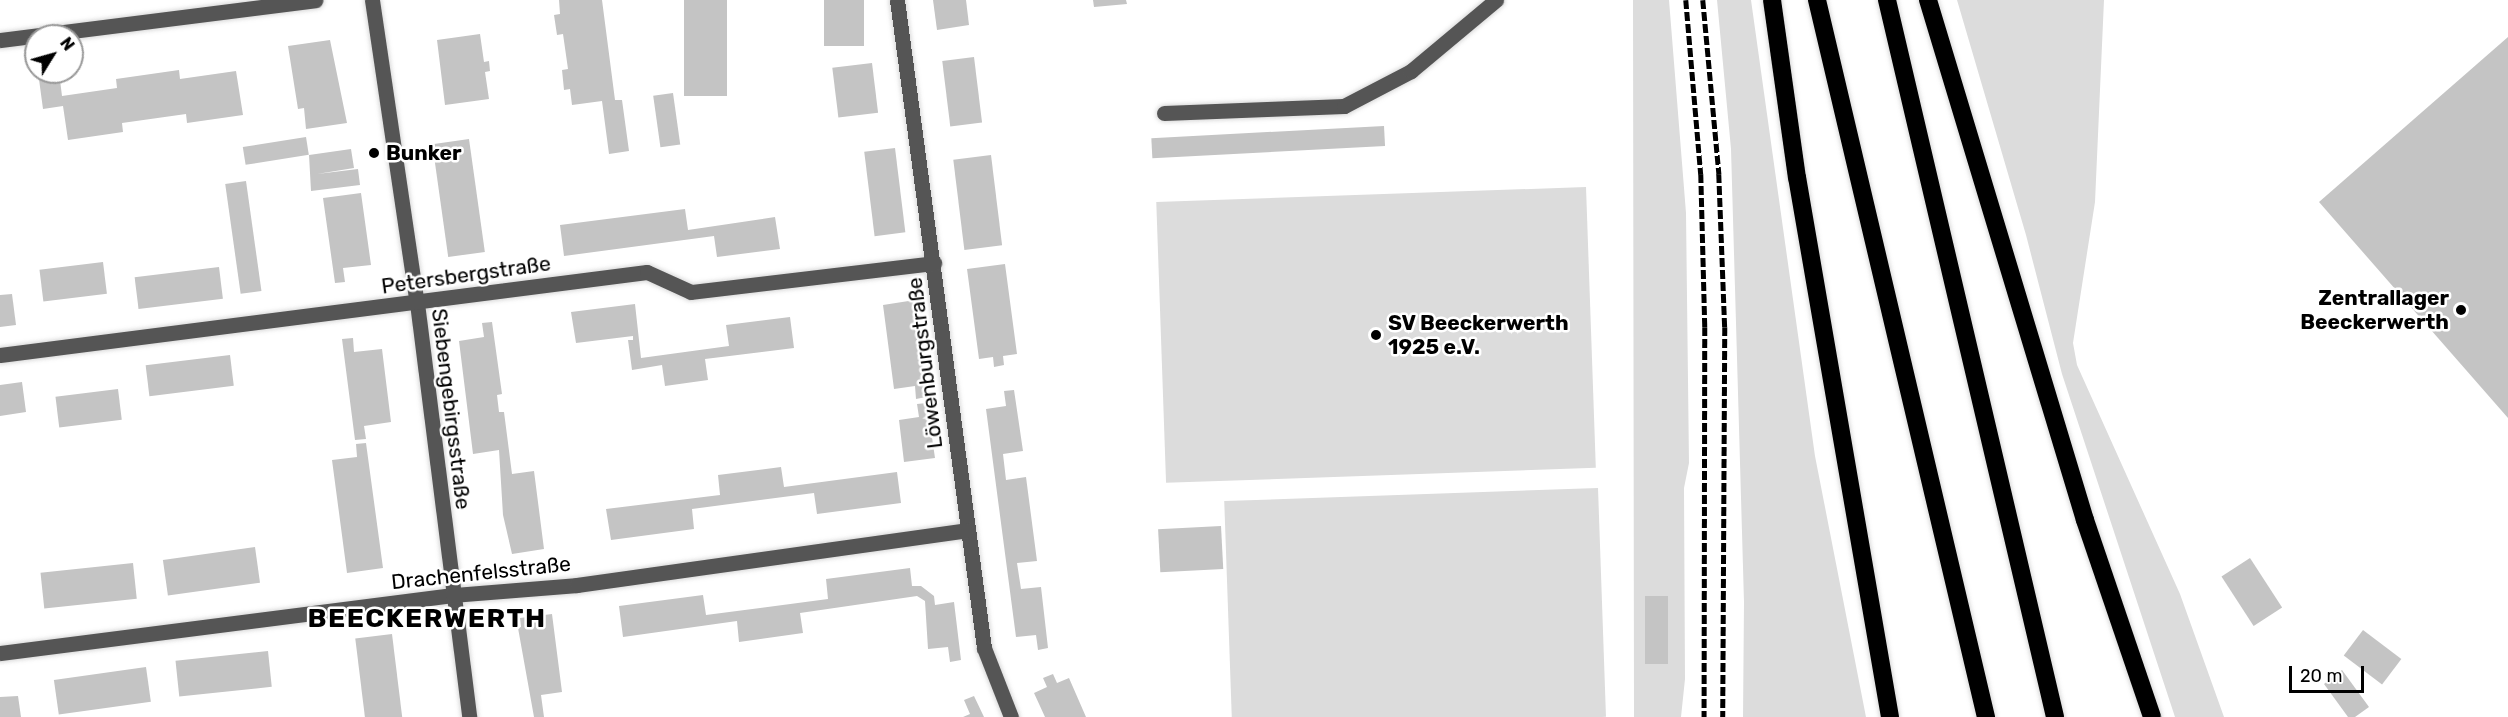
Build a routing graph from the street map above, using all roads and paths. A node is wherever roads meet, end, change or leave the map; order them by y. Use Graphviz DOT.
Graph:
graph roads {
  1 [pos="315,0"];
  2 [pos="372,0"];
  3 [pos="897,0"];
  4 [pos="1496,0"];
  5 [pos="1772,0"];
  6 [pos="1817,0"];
  7 [pos="1887,0"];
  8 [pos="1928,0"];
  9 [pos="0,40"];
  10 [pos="1164,113"];
  11 [pos="934,263"];
  12 [pos="417,303"];
  13 [pos="0,355"];
  14 [pos="966,530"];
  15 [pos="453,595"];
  16 [pos="0,653"];
  17 [pos="469,717"];
  18 [pos="1011,717"];
  19 [pos="1890,717"];
  20 [pos="1986,717"];
  21 [pos="2055,717"];
  22 [pos="2152,717"];
  1 -- 9 [label="street"];
  2 -- 12 [label="street, Siebengebirgsstraße"];
  3 -- 11 [label="street, Löwenburgstraße"];
  4 -- 10 [label="street"];
  5 -- 19 [label="highway"];
  6 -- 20 [label="highway"];
  7 -- 21 [label="highway"];
  8 -- 22 [label="highway"];
  11 -- 12 [label="street, Petersbergstraße"];
  11 -- 14 [label="street, Löwenburgstraße"];
  12 -- 13 [label="street, Petersbergstraße"];
  12 -- 15 [label="street, Siebengebirgsstraße"];
  14 -- 15 [label="street, Drachenfelsstraße"];
  14 -- 18 [label="street, Löwenburgstraße"];
  15 -- 16 [label="street, Drachenfelsstraße"];
  15 -- 17 [label="street, Siebengebirgsstraße"];
}
